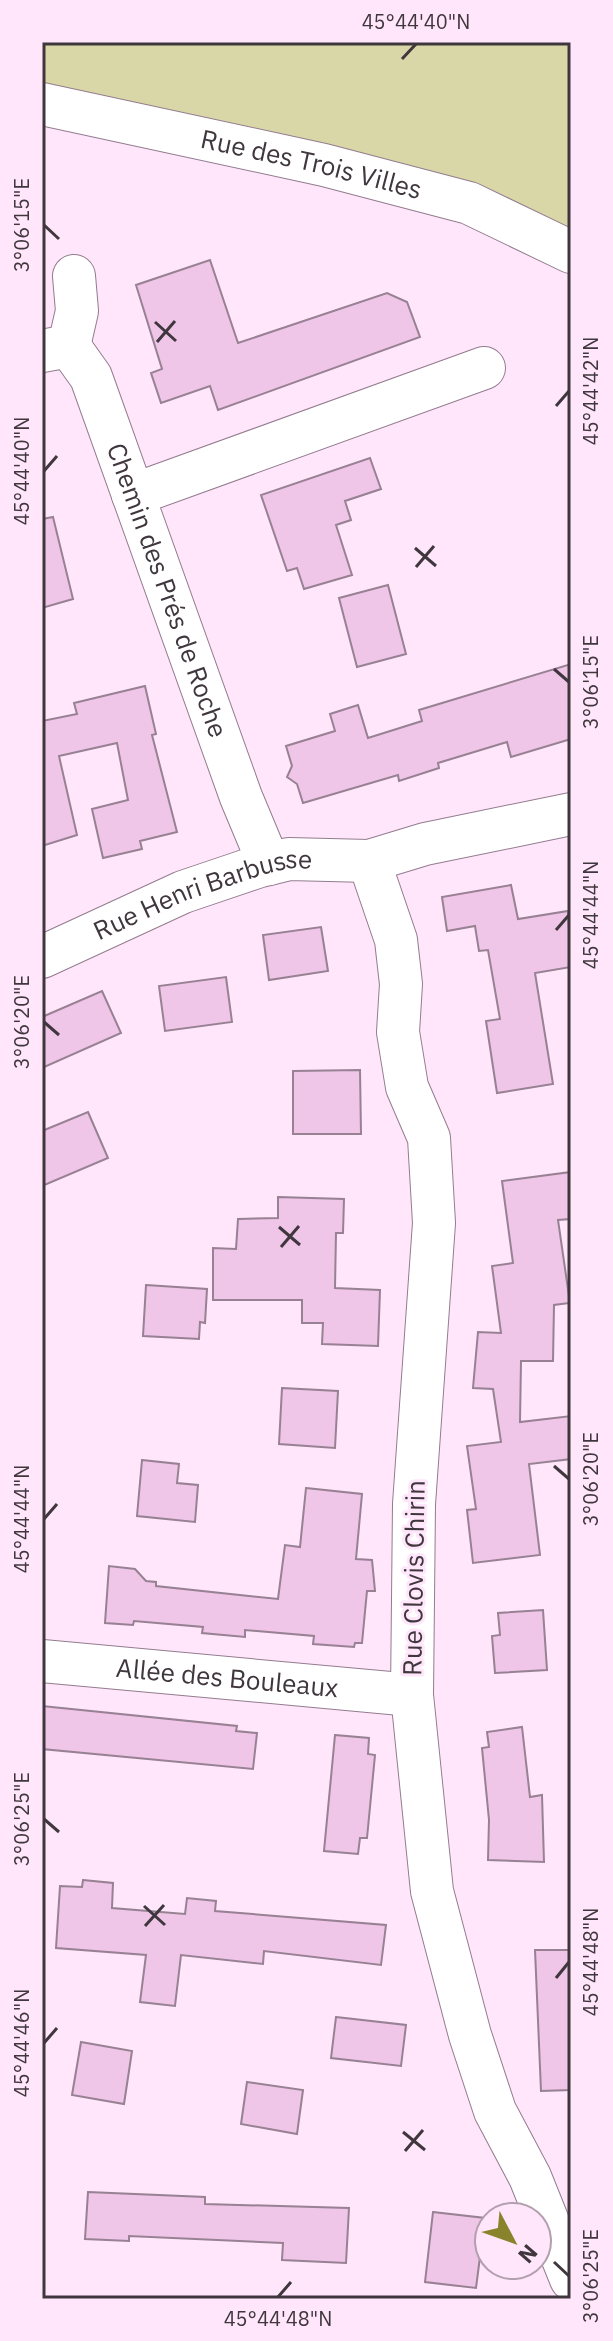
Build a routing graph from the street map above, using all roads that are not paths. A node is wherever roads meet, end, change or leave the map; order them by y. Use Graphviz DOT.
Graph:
graph roads {
  1 [pos="42,104"];
  2 [pos="571,252"];
  3 [pos="74,276"];
  4 [pos="56,348"];
  5 [pos="484,368"];
  6 [pos="133,495"];
  7 [pos="571,814"];
  8 [pos="369,861"];
  9 [pos="269,864"];
  10 [pos="42,957"];
  11 [pos="42,1661"];
  12 [pos="412,1695"];
  13 [pos="559,2209"];
  14 [pos="571,2279"];
  1 -- 2 [label="street, Rue des Trois Villes"];
  3 -- 4 [label="street"];
  4 -- 6 [label="street, Chemin des Prés de Roche"];
  5 -- 6 [label="street"];
  6 -- 9 [label="street, Chemin des Prés de Roche"];
  7 -- 8 [label="street, Rue Henri Barbusse"];
  8 -- 9 [label="street, Rue Henri Barbusse"];
  8 -- 12 [label="street, Rue Clovis Chirin"];
  9 -- 10 [label="street, Rue Henri Barbusse"];
  11 -- 12 [label="street, Allée des Bouleaux"];
  12 -- 13 [label="street, Rue Clovis Chirin"];
  13 -- 14 [label="street, Rue Clovis Chirin"];
}
